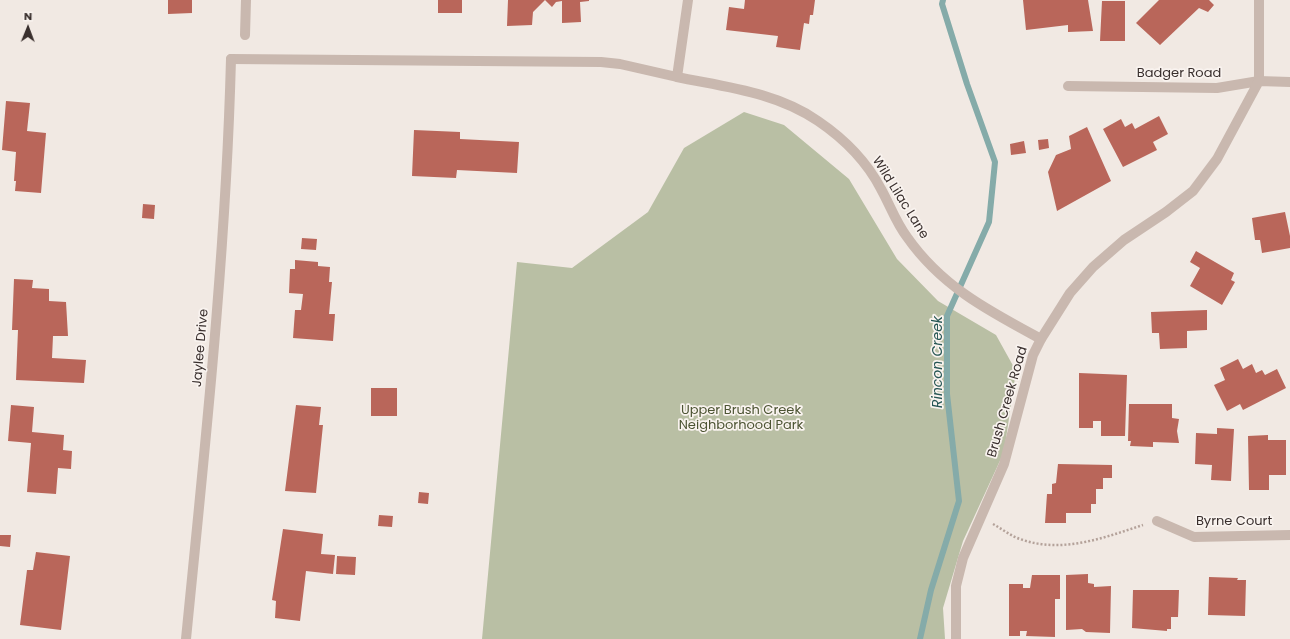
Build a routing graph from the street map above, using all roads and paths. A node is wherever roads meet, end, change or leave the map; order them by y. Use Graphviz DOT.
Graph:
graph roads {
  1 [pos="246,0"];
  2 [pos="688,0"];
  3 [pos="1259,0"];
  4 [pos="245,35"];
  5 [pos="231,59"];
  6 [pos="677,77"];
  7 [pos="1259,81"];
  8 [pos="1290,82"];
  9 [pos="1068,86"];
  10 [pos="1041,339"];
  11 [pos="981,517"];
  12 [pos="1157,521"];
  13 [pos="1290,536"];
  14 [pos="186,639"];
  15 [pos="956,639"];
  1 -- 4 [label="street"];
  2 -- 6 [label="street"];
  3 -- 7 [label="street"];
  5 -- 6 [label="street, Wild Lilac Lane"];
  5 -- 14 [label="street, Jaylee Drive"];
  6 -- 10 [label="street, Wild Lilac Lane"];
  7 -- 8 [label="street, Badger Road"];
  7 -- 9 [label="street, Badger Road"];
  7 -- 10 [label="street, Brush Creek Road"];
  10 -- 11 [label="street, Brush Creek Road"];
  11 -- 12 [label="path"];
  11 -- 15 [label="street, Brush Creek Road"];
  12 -- 13 [label="street, Byrne Court"];
}
